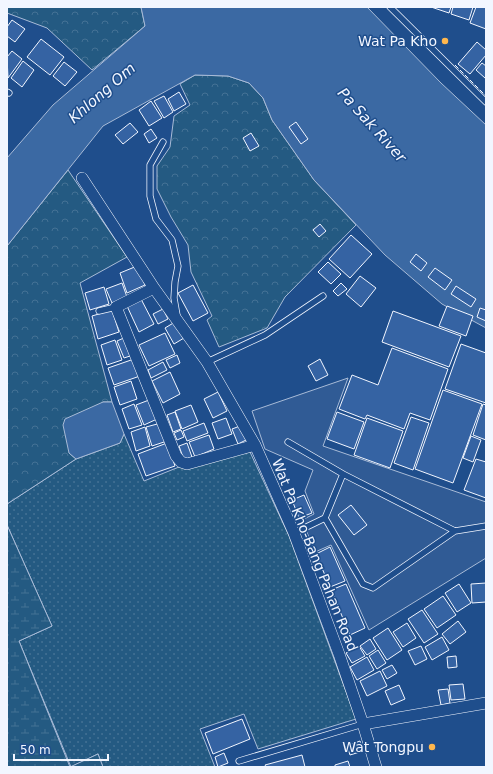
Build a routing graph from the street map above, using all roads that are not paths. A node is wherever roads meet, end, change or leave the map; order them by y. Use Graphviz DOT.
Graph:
graph roads {
  1 [pos="390,7"];
  2 [pos="486,102"];
  3 [pos="162,142"];
  4 [pos="82,178"];
  5 [pos="154,288"];
  6 [pos="323,296"];
  7 [pos="116,307"];
  8 [pos="99,311"];
  9 [pos="178,319"];
  10 [pos="207,362"];
  11 [pos="288,442"];
  12 [pos="255,445"];
  13 [pos="343,474"];
  14 [pos="325,518"];
  15 [pos="486,526"];
  16 [pos="455,531"];
  17 [pos="294,533"];
  18 [pos="486,703"];
  19 [pos="363,724"];
  20 [pos="239,761"];
  21 [pos="376,767"];
  1 -- 2 [label="lane"];
  3 -- 9 [label="lane"];
  4 -- 5 [label="street, Wat Pa Kho-Bang Pahan Road"];
  5 -- 7 [label="street"];
  5 -- 9 [label="street, Wat Pa Kho-Bang Pahan Road"];
  6 -- 10 [label="lane"];
  7 -- 8 [label="lane"];
  7 -- 12 [label="street"];
  9 -- 10 [label="street, Wat Pa Kho-Bang Pahan Road"];
  10 -- 12 [label="street, Wat Pa Kho-Bang Pahan Road"];
  11 -- 13 [label="lane"];
  12 -- 17 [label="street, Wat Pa Kho-Bang Pahan Road"];
  13 -- 14 [label="lane"];
  13 -- 16 [label="lane"];
  14 -- 16 [label="lane"];
  14 -- 17 [label="lane"];
  15 -- 16 [label="lane"];
  17 -- 19 [label="street, Wat Pa Kho-Bang Pahan Road"];
  18 -- 19 [label="street"];
  19 -- 20 [label="lane"];
  19 -- 21 [label="street, Wat Pa Kho-Bang Pahan Road"];
}
